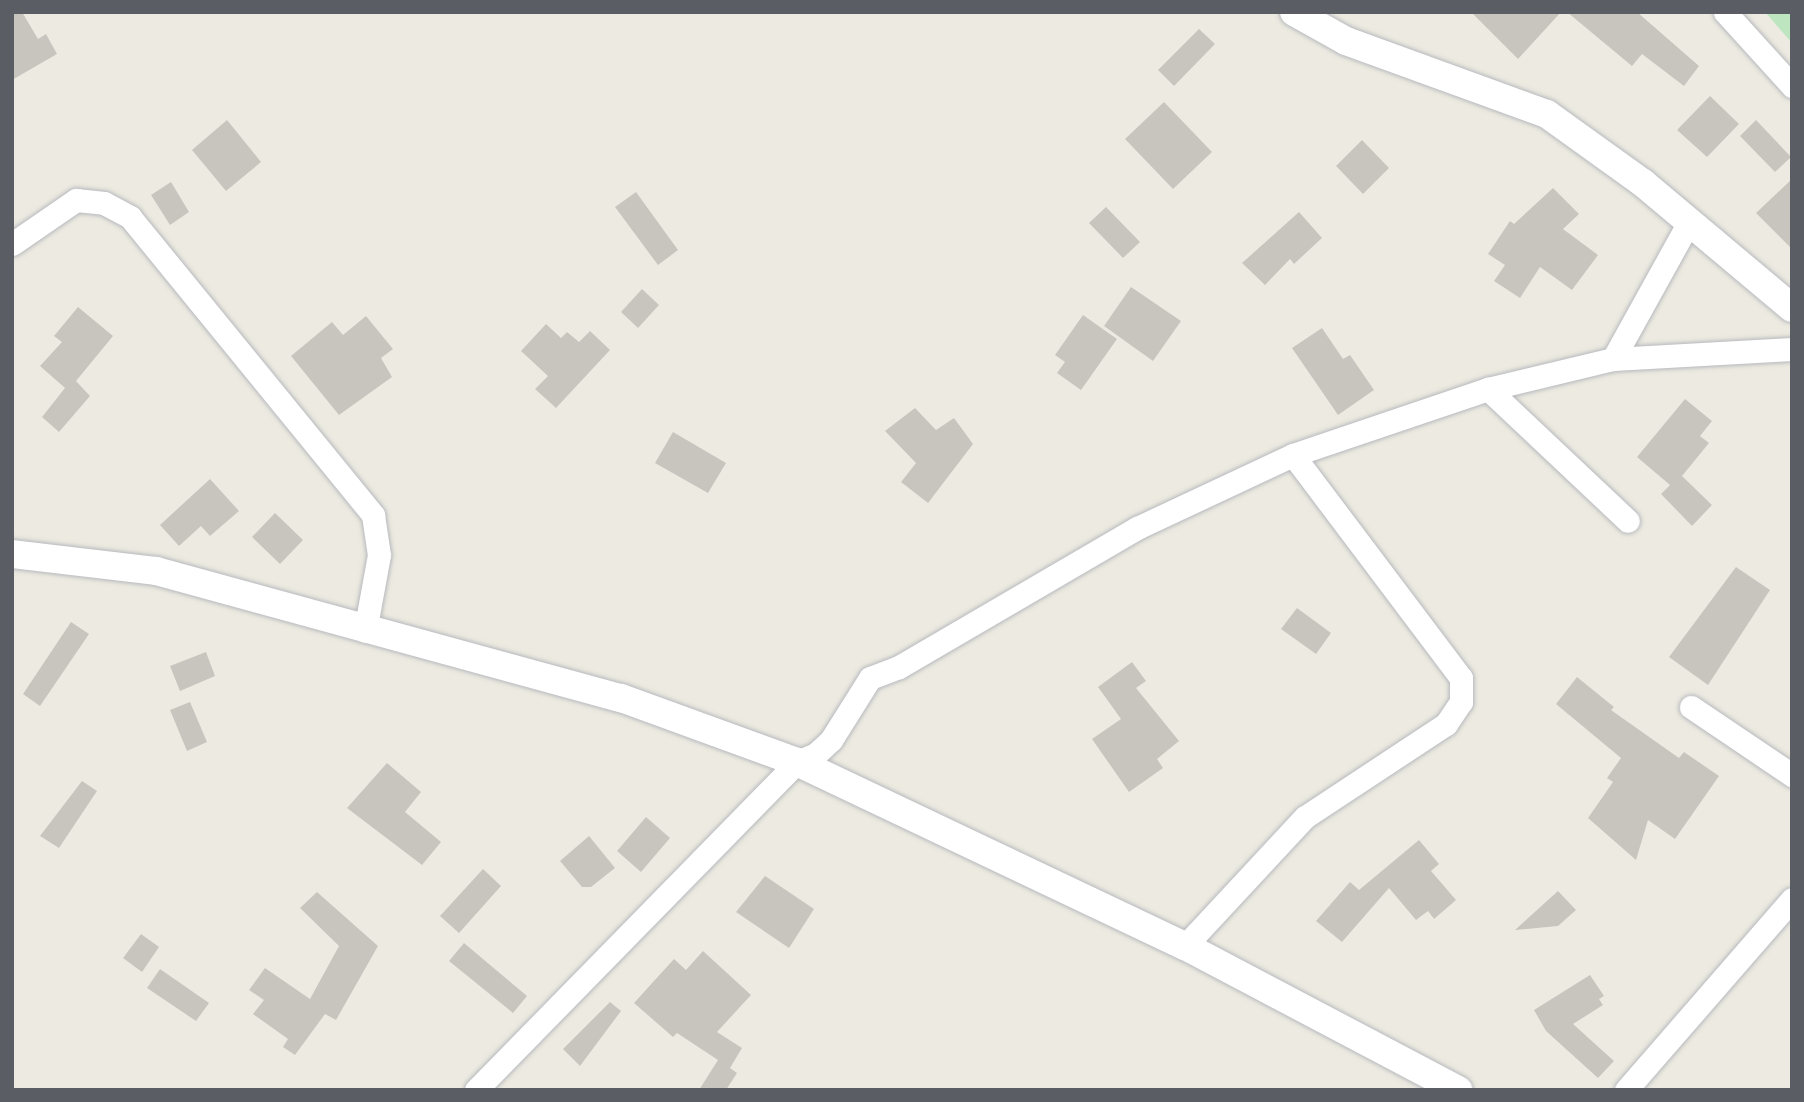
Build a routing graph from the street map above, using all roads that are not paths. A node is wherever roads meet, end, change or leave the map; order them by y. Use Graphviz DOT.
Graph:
graph roads {
  1 [pos="1294,12"];
  2 [pos="1725,12"];
  3 [pos="1792,86"];
  4 [pos="1689,222"];
  5 [pos="12,244"];
  6 [pos="1792,309"];
  7 [pos="1792,349"];
  8 [pos="1613,359"];
  9 [pos="1488,389"];
  10 [pos="1293,455"];
  11 [pos="1628,520"];
  12 [pos="12,554"];
  13 [pos="366,620"];
  14 [pos="1691,707"];
  15 [pos="797,762"];
  16 [pos="1792,775"];
  17 [pos="1792,899"];
  18 [pos="1185,946"];
  19 [pos="475,1090"];
  20 [pos="1458,1090"];
  21 [pos="1626,1090"];
  1 -- 4 [label="street"];
  2 -- 3 [label="street"];
  4 -- 6 [label="street"];
  4 -- 8 [label="street"];
  5 -- 13 [label="street"];
  7 -- 8 [label="street"];
  8 -- 9 [label="street"];
  9 -- 10 [label="street"];
  9 -- 11 [label="street"];
  10 -- 15 [label="street"];
  10 -- 18 [label="street"];
  12 -- 13 [label="street"];
  13 -- 15 [label="street"];
  14 -- 16 [label="street"];
  15 -- 18 [label="street"];
  15 -- 19 [label="street"];
  17 -- 21 [label="street"];
  18 -- 20 [label="street"];
}
